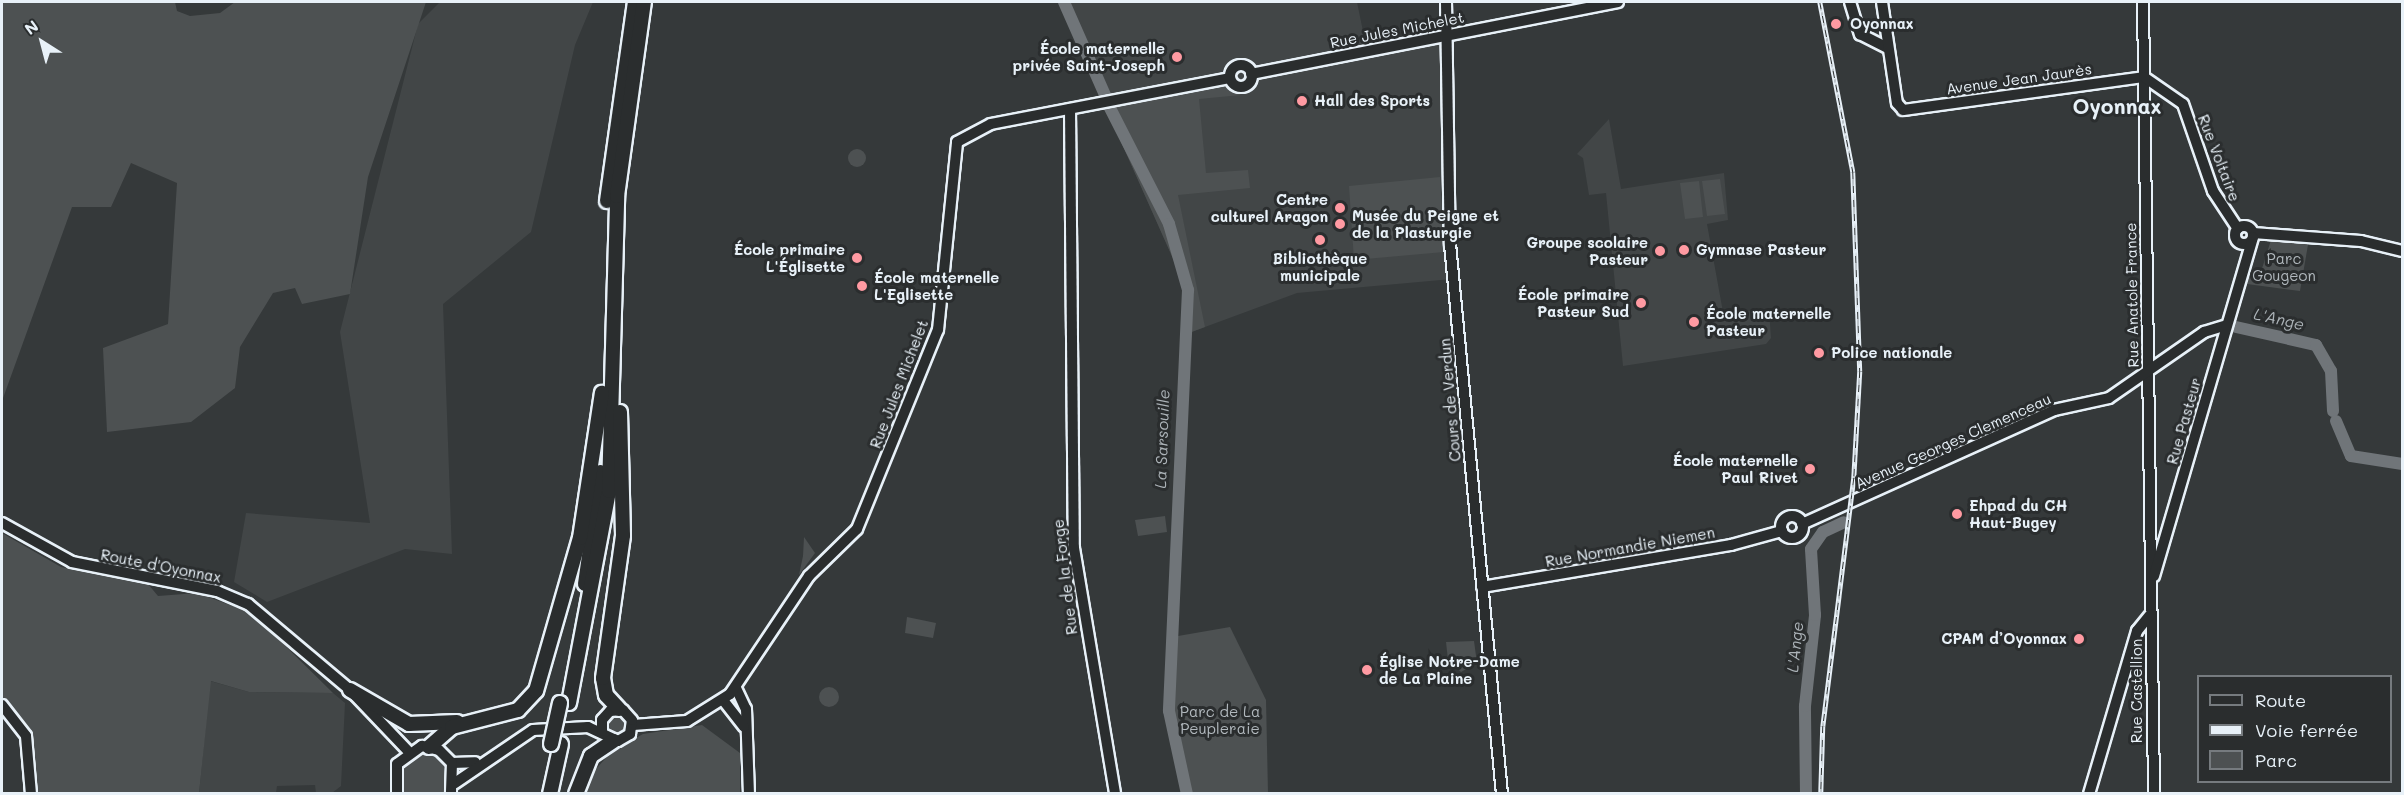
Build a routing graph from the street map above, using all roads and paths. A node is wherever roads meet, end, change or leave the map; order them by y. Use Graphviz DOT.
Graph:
graph roads {
  1 [pos="635,2"];
  2 [pos="644,2"];
  3 [pos="1446,2"];
  4 [pos="1618,2"];
  5 [pos="1850,2"];
  6 [pos="1882,2"];
  7 [pos="2143,2"];
  8 [pos="1446,36"];
  9 [pos="1888,48"];
  10 [pos="2144,77"];
  11 [pos="1070,109"];
  12 [pos="2237,233"];
  13 [pos="2253,235"];
  14 [pos="2403,251"];
  15 [pos="2245,262"];
  16 [pos="613,270"];
  17 [pos="2228,325"];
  18 [pos="2148,372"];
  19 [pos="603,393"];
  20 [pos="2,524"];
  21 [pos="1782,531"];
  22 [pos="1482,587"];
  23 [pos="2150,588"];
  24 [pos="2151,614"];
  25 [pos="736,688"];
  26 [pos="350,690"];
  27 [pos="723,700"];
  28 [pos="564,703"];
  29 [pos="2,705"];
  30 [pos="619,709"];
  31 [pos="603,716"];
  32 [pos="480,720"];
  33 [pos="633,725"];
  34 [pos="746,730"];
  35 [pos="607,736"];
  36 [pos="556,744"];
  37 [pos="429,747"];
  38 [pos="408,751"];
  39 [pos="452,763"];
  40 [pos="453,788"];
  41 [pos="31,794"];
  42 [pos="398,794"];
  43 [pos="541,794"];
  44 [pos="550,794"];
  45 [pos="576,794"];
  46 [pos="749,794"];
  47 [pos="1115,794"];
  48 [pos="1502,794"];
  49 [pos="2089,794"];
  50 [pos="2154,794"];
  1 -- 19 [label="highway"];
  2 -- 16 [label="highway"];
  3 -- 8 [label="main road, Cours de Verdun"];
  4 -- 8 [label="main road, Rue Jules Michelet"];
  5 -- 9 [label="main road"];
  6 -- 9 [label="main road"];
  7 -- 10 [label="main road, Rue Anatole France"];
  8 -- 11 [label="main road, Rue Jules Michelet"];
  8 -- 22 [label="main road, Cours de Verdun"];
  9 -- 10 [label="main road, Avenue Jean Jaurès"];
  10 -- 12 [label="main road, Rue Voltaire"];
  10 -- 18 [label="main road, Rue Anatole France"];
  11 -- 25 [label="main road, Rue Jules Michelet"];
  11 -- 47 [label="main road, Rue de la Forge"];
  12 -- 13 [label="main road"];
  12 -- 15 [label="main road"];
  13 -- 14 [label="main road"];
  13 -- 15 [label="main road, Rue Pasteur"];
  15 -- 17 [label="main road, Rue Pasteur"];
  16 -- 28 [label="highway"];
  16 -- 30 [label="highway"];
  17 -- 18 [label="main road, Avenue Georges Clemenceau"];
  17 -- 23 [label="main road, Rue Pasteur"];
  18 -- 21 [label="main road, Avenue Georges Clemenceau"];
  18 -- 23 [label="main road, Rue Anatole France"];
  19 -- 28 [label="highway"];
  19 -- 32 [label="highway"];
  20 -- 26 [label="main road, Route d'Oyonnax"];
  21 -- 22 [label="main road, Rue Normandie Niemen"];
  22 -- 48 [label="main road, Cours de Verdun"];
  23 -- 24 [label="main road, Rue Castellion"];
  24 -- 49 [label="main road"];
  24 -- 50 [label="main road, Rue Castellion"];
  25 -- 27 [label="main road, Rue Jules Michelet"];
  25 -- 34 [label="main road"];
  26 -- 32 [label="highway"];
  26 -- 38 [label="main road, Route d'Oyonnax"];
  27 -- 33 [label="main road, Rue Jules Michelet"];
  27 -- 34 [label="main road"];
  28 -- 36 [label="highway, bridge"];
  29 -- 41 [label="main road"];
  30 -- 31 [label="main road"];
  30 -- 33 [label="main road"];
  31 -- 35 [label="main road"];
  31 -- 39 [label="main road"];
  32 -- 37 [label="highway"];
  33 -- 35 [label="main road"];
  34 -- 46 [label="main road"];
  35 -- 40 [label="main road"];
  35 -- 45 [label="highway"];
  36 -- 43 [label="highway"];
  36 -- 44 [label="highway"];
  37 -- 38 [label="main road"];
  37 -- 39 [label="main road"];
  38 -- 42 [label="main road"];
  39 -- 40 [label="main road"];
}
